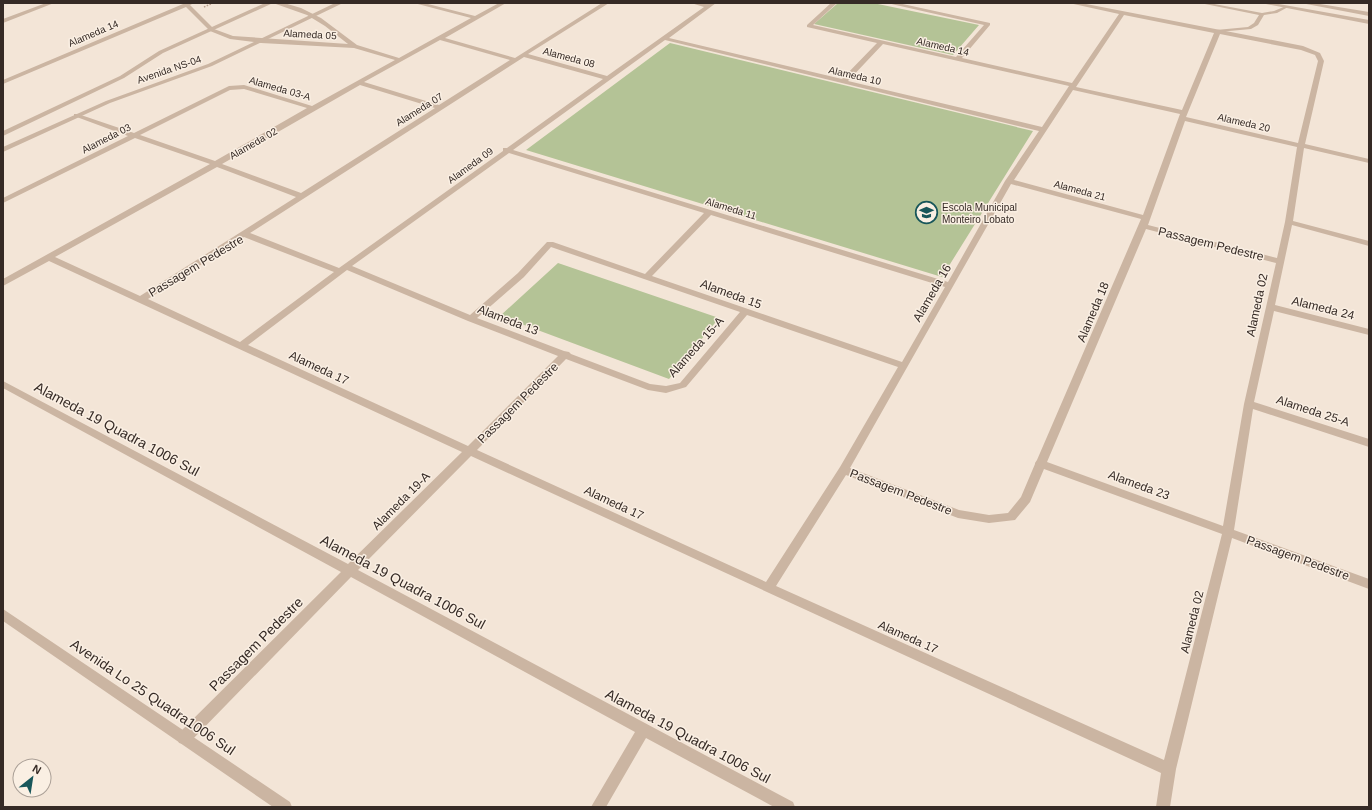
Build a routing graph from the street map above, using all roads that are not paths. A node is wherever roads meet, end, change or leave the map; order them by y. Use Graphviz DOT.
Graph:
graph roads {
  1 [pos="51,3"];
  2 [pos="270,3"];
  3 [pos="276,3"];
  4 [pos="340,3"];
  5 [pos="417,3"];
  6 [pos="503,3"];
  7 [pos="606,3"];
  8 [pos="694,3"];
  9 [pos="834,3"];
  10 [pos="890,3"];
  11 [pos="917,3"];
  12 [pos="1072,3"];
  13 [pos="1202,3"];
  14 [pos="1264,3"];
  15 [pos="1304,3"];
  16 [pos="187,4"];
  17 [pos="711,4"];
  18 [pos="1286,7"];
  19 [pos="912,8"];
  20 [pos="1122,13"];
  21 [pos="1262,14"];
  22 [pos="1369,14"];
  23 [pos="315,16"];
  24 [pos="476,18"];
  25 [pos="3,21"];
  26 [pos="1369,22"];
  27 [pos="212,30"];
  28 [pos="1218,31"];
  29 [pos="440,38"];
  30 [pos="663,38"];
  31 [pos="261,42"];
  32 [pos="882,42"];
  33 [pos="355,46"];
  34 [pos="524,55"];
  35 [pos="958,59"];
  36 [pos="400,60"];
  37 [pos="516,60"];
  38 [pos="609,79"];
  39 [pos="3,82"];
  40 [pos="843,82"];
  41 [pos="360,83"];
  42 [pos="1072,87"];
  43 [pos="219,92"];
  44 [pos="440,107"];
  45 [pos="312,108"];
  46 [pos="76,115"];
  47 [pos="1183,116"];
  48 [pos="1044,130"];
  49 [pos="3,134"];
  50 [pos="133,136"];
  51 [pos="1301,145"];
  52 [pos="3,150"];
  53 [pos="506,150"];
  54 [pos="1369,161"];
  55 [pos="216,164"];
  56 [pos="1009,182"];
  57 [pos="301,196"];
  58 [pos="3,201"];
  59 [pos="710,212"];
  60 [pos="1144,222"];
  61 [pos="1289,222"];
  62 [pos="244,234"];
  63 [pos="1369,244"];
  64 [pos="48,257"];
  65 [pos="1279,261"];
  66 [pos="343,269"];
  67 [pos="647,277"];
  68 [pos="3,282"];
  69 [pos="950,286"];
  70 [pos="142,300"];
  71 [pos="1270,307"];
  72 [pos="745,312"];
  73 [pos="471,319"];
  74 [pos="1369,332"];
  75 [pos="241,346"];
  76 [pos="566,354"];
  77 [pos="904,366"];
  78 [pos="3,384"];
  79 [pos="663,390"];
  80 [pos="1249,404"];
  81 [pos="1369,443"];
  82 [pos="470,451"];
  83 [pos="1040,463"];
  84 [pos="844,470"];
  85 [pos="958,514"];
  86 [pos="1228,532"];
  87 [pos="350,570"];
  88 [pos="1369,584"];
  89 [pos="768,588"];
  90 [pos="3,614"];
  91 [pos="644,729"];
  92 [pos="184,738"];
  93 [pos="1169,769"];
  94 [pos="286,807"];
  95 [pos="598,807"];
  96 [pos="788,807"];
  97 [pos="1163,807"];
  1 -- 25 [label="street"];
  2 -- 27 [label="street, Avenida NS-04"];
  3 -- 23 [label="street, Alameda 05"];
  4 -- 23 [label="street, Avenida NS-04"];
  5 -- 24 [label="street"];
  6 -- 24 [label="street, Alameda 02"];
  7 -- 34 [label="street, Alameda 07"];
  8 -- 17 [label="street"];
  9 -- 32 [label="street, Alameda 14"];
  10 -- 19 [label="street"];
  11 -- 19 [label="street"];
  12 -- 20 [label="street, Alameda 02"];
  13 -- 21 [label="lane"];
  14 -- 18 [label="street"];
  15 -- 22 [label="street"];
  16 -- 27 [label="street, Alameda 05"];
  16 -- 39 [label="street, Alameda 14"];
  17 -- 30 [label="street, Alameda 09"];
  18 -- 21 [label="lane"];
  18 -- 26 [label="street"];
  19 -- 35 [label="street"];
  20 -- 28 [label="street, Alameda 02"];
  20 -- 42 [label="street, Alameda 16"];
  21 -- 28 [label="lane"];
  23 -- 31 [label="street, Avenida NS-04"];
  23 -- 33 [label="street, Alameda 05"];
  24 -- 29 [label="street, Alameda 02"];
  27 -- 31 [label="street, Alameda 05"];
  27 -- 49 [label="street, Avenida NS-04"];
  28 -- 47 [label="street, Alameda 18"];
  28 -- 51 [label="street, Alameda 02"];
  29 -- 36 [label="street, Alameda 02"];
  29 -- 37 [label="street"];
  30 -- 38 [label="street, Alameda 09"];
  30 -- 40 [label="street, Alameda 10"];
  31 -- 33 [label="street, Alameda 05"];
  31 -- 46 [label="street, Avenida NS-04"];
  32 -- 35 [label="street, Alameda 14"];
  32 -- 40 [label="street"];
  33 -- 36 [label="street"];
  34 -- 37 [label="street, Alameda 07"];
  34 -- 38 [label="street, Alameda 08"];
  35 -- 42 [label="street, Alameda 14"];
  36 -- 41 [label="street, Alameda 02"];
  37 -- 44 [label="street, Alameda 07"];
  38 -- 53 [label="street, Alameda 09"];
  40 -- 48 [label="street, Alameda 10"];
  41 -- 44 [label="street"];
  41 -- 45 [label="street, Alameda 02"];
  42 -- 47 [label="street"];
  42 -- 48 [label="street, Alameda 16"];
  43 -- 45 [label="street, Alameda 03-A"];
  43 -- 50 [label="street, Alameda 03"];
  44 -- 57 [label="street, Alameda 07"];
  45 -- 55 [label="street, Alameda 02"];
  46 -- 50 [label="street"];
  46 -- 52 [label="street, Avenida NS-04"];
  47 -- 51 [label="street, Alameda 20"];
  47 -- 60 [label="street, Alameda 18"];
  48 -- 56 [label="street, Alameda 16"];
  50 -- 55 [label="street"];
  50 -- 58 [label="street, Alameda 03"];
  51 -- 54 [label="street"];
  51 -- 61 [label="street, Alameda 02"];
  53 -- 59 [label="street, Alameda 11"];
  53 -- 66 [label="street, Alameda 09"];
  55 -- 57 [label="street"];
  55 -- 64 [label="street, Alameda 02"];
  56 -- 60 [label="street, Alameda 21"];
  56 -- 69 [label="street, Alameda 16"];
  57 -- 62 [label="street, Alameda 07"];
  59 -- 67 [label="street"];
  59 -- 69 [label="street, Alameda 11"];
  60 -- 65 [label="street, Passagem Pedestre"];
  60 -- 83 [label="street, Alameda 18"];
  61 -- 63 [label="street"];
  61 -- 65 [label="street, Alameda 02"];
  62 -- 66 [label="street, Passagem Pedestre"];
  62 -- 70 [label="street, Passagem Pedestre"];
  64 -- 68 [label="street, Alameda 02"];
  64 -- 70 [label="street, Alameda 17"];
  65 -- 71 [label="street, Alameda 02"];
  66 -- 73 [label="street, Alameda 13"];
  66 -- 75 [label="street, Alameda 09"];
  67 -- 72 [label="street, Alameda 15"];
  67 -- 73 [label="street, Alameda 15"];
  69 -- 77 [label="street, Alameda 16"];
  70 -- 75 [label="street, Alameda 17"];
  71 -- 74 [label="street, Alameda 24"];
  71 -- 80 [label="street, Alameda 02"];
  72 -- 77 [label="street, Alameda 15"];
  72 -- 79 [label="street, Alameda 15-A"];
  73 -- 76 [label="street, Alameda 13"];
  75 -- 82 [label="street, Alameda 17"];
  76 -- 79 [label="street, Alameda 13"];
  76 -- 82 [label="street, Passagem Pedestre"];
  77 -- 84 [label="street, Alameda 16"];
  78 -- 87 [label="street, Alameda 19 Quadra 1006 Sul"];
  80 -- 81 [label="street, Alameda 25-A"];
  80 -- 86 [label="street, Alameda 02"];
  82 -- 87 [label="street, Alameda 19-A"];
  82 -- 89 [label="street, Alameda 17"];
  83 -- 85 [label="street, Alameda 18"];
  83 -- 86 [label="street, Alameda 23"];
  84 -- 85 [label="street, Passagem Pedestre"];
  84 -- 89 [label="street, Alameda 16"];
  86 -- 88 [label="street, Passagem Pedestre"];
  86 -- 93 [label="street, Alameda 02"];
  87 -- 91 [label="street, Alameda 19 Quadra 1006 Sul"];
  87 -- 92 [label="street, Passagem Pedestre"];
  89 -- 93 [label="street, Alameda 17"];
  90 -- 92 [label="street, Avenida Lo 25 Quadra1006 Sul"];
  91 -- 95 [label="street"];
  91 -- 96 [label="street, Alameda 19 Quadra 1006 Sul"];
  92 -- 94 [label="street, Avenida Lo 25 Quadra1006 Sul"];
  93 -- 97 [label="street, Alameda 02"];
}
